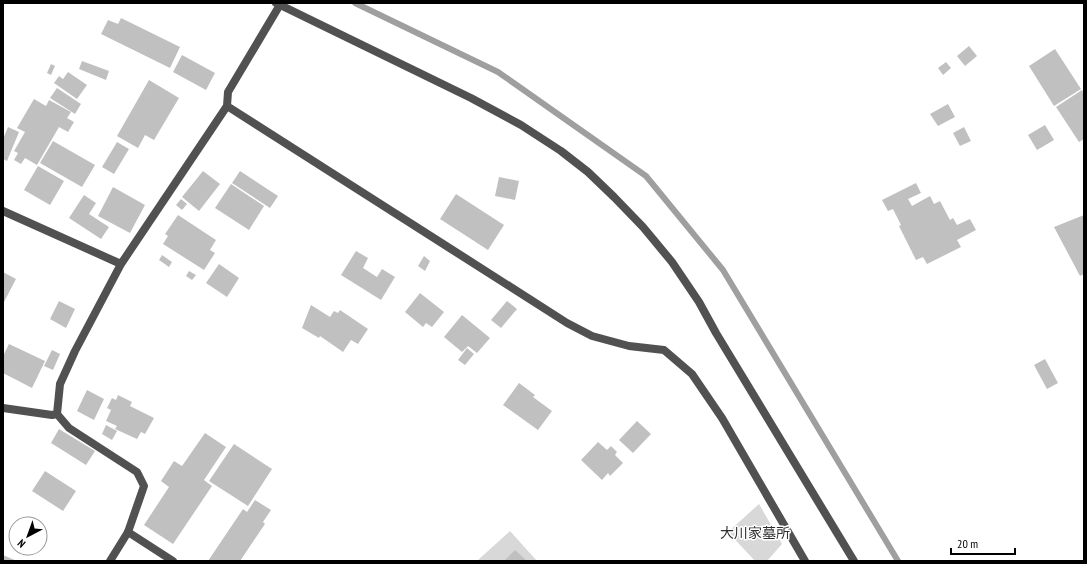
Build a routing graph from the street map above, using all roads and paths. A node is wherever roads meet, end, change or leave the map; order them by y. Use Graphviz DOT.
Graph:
graph roads {
  1 [pos="279,4"];
  2 [pos="227,106"];
  3 [pos="3,211"];
  4 [pos="121,264"];
  5 [pos="3,408"];
  6 [pos="57,414"];
  7 [pos="128,532"];
  8 [pos="110,561"];
  9 [pos="173,561"];
  10 [pos="804,561"];
  11 [pos="854,561"];
  1 -- 2 [label="street"];
  1 -- 11 [label="street"];
  2 -- 4 [label="street"];
  2 -- 10 [label="street"];
  3 -- 4 [label="street"];
  4 -- 6 [label="street"];
  5 -- 6 [label="street"];
  6 -- 7 [label="street"];
  7 -- 8 [label="street"];
  7 -- 9 [label="street"];
}
